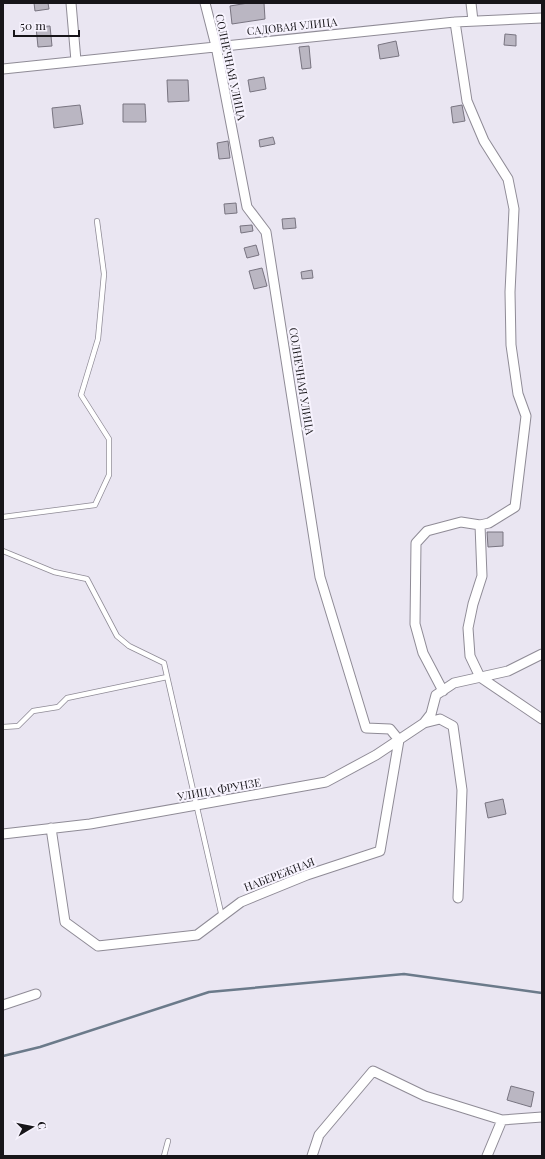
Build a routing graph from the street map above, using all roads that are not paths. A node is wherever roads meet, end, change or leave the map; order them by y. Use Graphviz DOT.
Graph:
graph roads {
  1 [pos="71,3"];
  2 [pos="205,3"];
  3 [pos="471,3"];
  4 [pos="539,18"];
  5 [pos="473,21"];
  6 [pos="455,22"];
  7 [pos="216,46"];
  8 [pos="76,61"];
  9 [pos="3,69"];
  10 [pos="97,221"];
  11 [pos="3,517"];
  12 [pos="480,525"];
  13 [pos="3,551"];
  14 [pos="542,654"];
  15 [pos="167,677"];
  16 [pos="480,677"];
  17 [pos="443,690"];
  18 [pos="542,719"];
  19 [pos="424,723"];
  20 [pos="3,727"];
  21 [pos="399,740"];
  22 [pos="197,806"];
  23 [pos="51,828"];
  24 [pos="3,834"];
  25 [pos="458,898"];
  26 [pos="222,917"];
  27 [pos="36,994"];
  28 [pos="3,1005"];
  29 [pos="542,1117"];
  30 [pos="502,1120"];
  31 [pos="168,1141"];
  32 [pos="164,1156"];
  33 [pos="312,1156"];
  34 [pos="487,1156"];
  1 -- 8 [label="street"];
  2 -- 7 [label="street, СОЛНЕЧНАЯ УЛИЦА"];
  3 -- 5 [label="street"];
  4 -- 5 [label="street, САДОВАЯ УЛИЦА"];
  5 -- 6 [label="street, САДОВАЯ УЛИЦА"];
  6 -- 7 [label="street, САДОВАЯ УЛИЦА"];
  6 -- 12 [label="street"];
  7 -- 8 [label="street, САДОВАЯ УЛИЦА"];
  7 -- 21 [label="street, СОЛНЕЧНАЯ УЛИЦА"];
  8 -- 9 [label="street, САДОВАЯ УЛИЦА"];
  10 -- 11 [label="lane"];
  12 -- 16 [label="street"];
  12 -- 17 [label="street"];
  13 -- 15 [label="lane"];
  14 -- 16 [label="street"];
  15 -- 20 [label="lane"];
  15 -- 22 [label="lane"];
  16 -- 17 [label="street"];
  16 -- 18 [label="street"];
  17 -- 19 [label="street"];
  19 -- 21 [label="street, УЛИЦА ФРУНЗЕ"];
  19 -- 25 [label="street"];
  21 -- 22 [label="street, УЛИЦА ФРУНЗЕ"];
  21 -- 26 [label="street, НАБЕРЕЖНАЯ"];
  22 -- 23 [label="street, УЛИЦА ФРУНЗЕ"];
  22 -- 26 [label="lane"];
  23 -- 24 [label="street, УЛИЦА ФРУНЗЕ"];
  23 -- 26 [label="street, НАБЕРЕЖНАЯ"];
  27 -- 28 [label="street"];
  29 -- 30 [label="street"];
  30 -- 33 [label="street"];
  30 -- 34 [label="street"];
  31 -- 32 [label="lane"];
}
